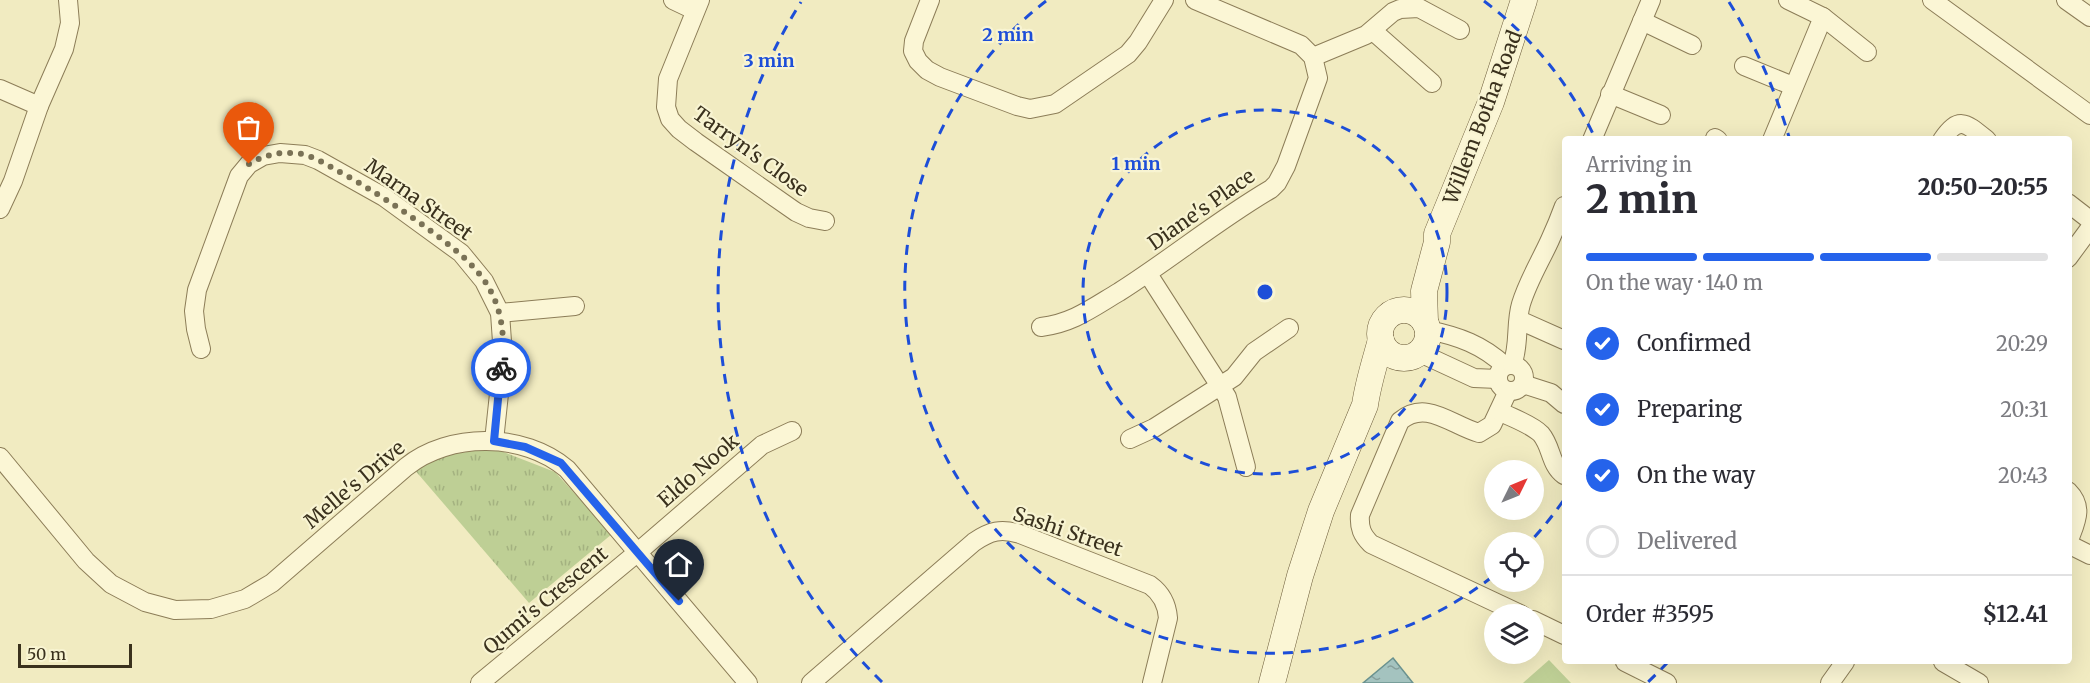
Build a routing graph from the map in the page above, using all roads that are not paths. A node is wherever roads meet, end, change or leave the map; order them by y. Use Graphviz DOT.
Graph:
graph roads {
  1 [pos="68,0"];
  2 [pos="673,0"];
  3 [pos="930,0"];
  4 [pos="1164,0"];
  5 [pos="1195,0"];
  6 [pos="1524,0"];
  7 [pos="1651,0"];
  8 [pos="1788,0"];
  9 [pos="1932,0"];
  10 [pos="2066,0"];
  11 [pos="697,5"];
  12 [pos="1823,17"];
  13 [pos="2090,17"];
  14 [pos="1642,21"];
  15 [pos="1460,30"];
  16 [pos="1373,31"];
  17 [pos="1692,45"];
  18 [pos="1867,52"];
  19 [pos="1313,57"];
  20 [pos="1744,66"];
  21 [pos="1432,83"];
  22 [pos="1793,86"];
  23 [pos="0,89"];
  24 [pos="1610,94"];
  25 [pos="39,106"];
  26 [pos="1661,115"];
  27 [pos="2090,115"];
  28 [pos="1594,136"];
  29 [pos="1774,136"];
  30 [pos="1944,136"];
  31 [pos="1982,136"];
  32 [pos="2072,206"];
  33 [pos="0,209"];
  34 [pos="1562,217"];
  35 [pos="825,220"];
  36 [pos="2090,220"];
  37 [pos="2090,228"];
  38 [pos="1437,234"];
  39 [pos="1557,244"];
  40 [pos="2072,253"];
  41 [pos="1148,274"];
  42 [pos="575,306"];
  43 [pos="500,313"];
  44 [pos="1391,313"];
  45 [pos="1519,320"];
  46 [pos="1041,327"];
  47 [pos="1289,328"];
  48 [pos="1464,339"];
  49 [pos="1562,339"];
  50 [pos="1381,340"];
  51 [pos="1420,341"];
  52 [pos="201,349"];
  53 [pos="1451,368"];
  54 [pos="1509,377"];
  55 [pos="1224,391"];
  56 [pos="1562,402"];
  57 [pos="1365,405"];
  58 [pos="1499,411"];
  59 [pos="792,431"];
  60 [pos="1130,439"];
  61 [pos="494,441"];
  62 [pos="0,457"];
  63 [pos="1246,466"];
  64 [pos="1562,473"];
  65 [pos="2072,496"];
  66 [pos="2072,531"];
  67 [pos="2072,545"];
  68 [pos="638,552"];
  69 [pos="2090,555"];
  70 [pos="1499,604"];
  71 [pos="1544,625"];
  72 [pos="1562,634"];
  73 [pos="1629,664"];
  74 [pos="1844,664"];
  75 [pos="1946,664"];
  76 [pos="480,683"];
  77 [pos="748,683"];
  78 [pos="811,683"];
  79 [pos="1152,683"];
  80 [pos="1272,683"];
  81 [pos="1667,683"];
  82 [pos="1830,683"];
  83 [pos="1979,683"];
  1 -- 25 [label="street"];
  2 -- 11 [label="street"];
  3 -- 4 [label="street"];
  5 -- 19 [label="street"];
  6 -- 38 [label="street, Willem Botha Road"];
  7 -- 14 [label="street"];
  8 -- 12 [label="street"];
  9 -- 27 [label="street"];
  10 -- 13 [label="street"];
  11 -- 35 [label="street, Tarryn's Close"];
  12 -- 18 [label="street"];
  12 -- 22 [label="street"];
  14 -- 17 [label="street"];
  14 -- 24 [label="street"];
  15 -- 16 [label="street"];
  16 -- 19 [label="street"];
  16 -- 21 [label="street"];
  19 -- 41 [label="street, Diane's Place"];
  20 -- 22 [label="street"];
  22 -- 29 [label="street"];
  23 -- 25 [label="street"];
  24 -- 26 [label="street"];
  24 -- 28 [label="street"];
  25 -- 33 [label="street"];
  30 -- 31 [label="street"];
  32 -- 36 [label="street"];
  34 -- 39 [label="street"];
  37 -- 40 [label="street"];
  38 -- 44 [label="street, Willem Botha Road"];
  38 -- 51 [label="street, Willem Botha Road"];
  39 -- 45 [label="street"];
  41 -- 46 [label="street, Diane's Place"];
  41 -- 55 [label="street"];
  42 -- 43 [label="street"];
  43 -- 52 [label="street, Marna Street"];
  43 -- 61 [label="street, Marna Street"];
  44 -- 50 [label="street"];
  44 -- 51 [label="street"];
  45 -- 49 [label="street"];
  45 -- 54 [label="street"];
  47 -- 55 [label="street"];
  48 -- 51 [label="street"];
  48 -- 53 [label="street"];
  48 -- 54 [label="street"];
  50 -- 51 [label="street"];
  50 -- 57 [label="street"];
  51 -- 53 [label="street"];
  51 -- 57 [label="street"];
  53 -- 54 [label="street"];
  54 -- 56 [label="street"];
  54 -- 58 [label="street"];
  55 -- 60 [label="street"];
  55 -- 63 [label="street"];
  57 -- 80 [label="street"];
  58 -- 64 [label="street"];
  58 -- 70 [label="street"];
  59 -- 68 [label="street, Eldo Nook"];
  61 -- 62 [label="street, Melle's Drive"];
  61 -- 68 [label="street, Melle's Drive"];
  65 -- 66 [label="street"];
  67 -- 69 [label="street"];
  68 -- 76 [label="street, Qumi's Crescent"];
  68 -- 77 [label="street, Melle's Drive"];
  71 -- 72 [label="street"];
  73 -- 81 [label="street"];
  74 -- 82 [label="street"];
  75 -- 83 [label="street"];
  78 -- 79 [label="street, Sashi Street"];
}
